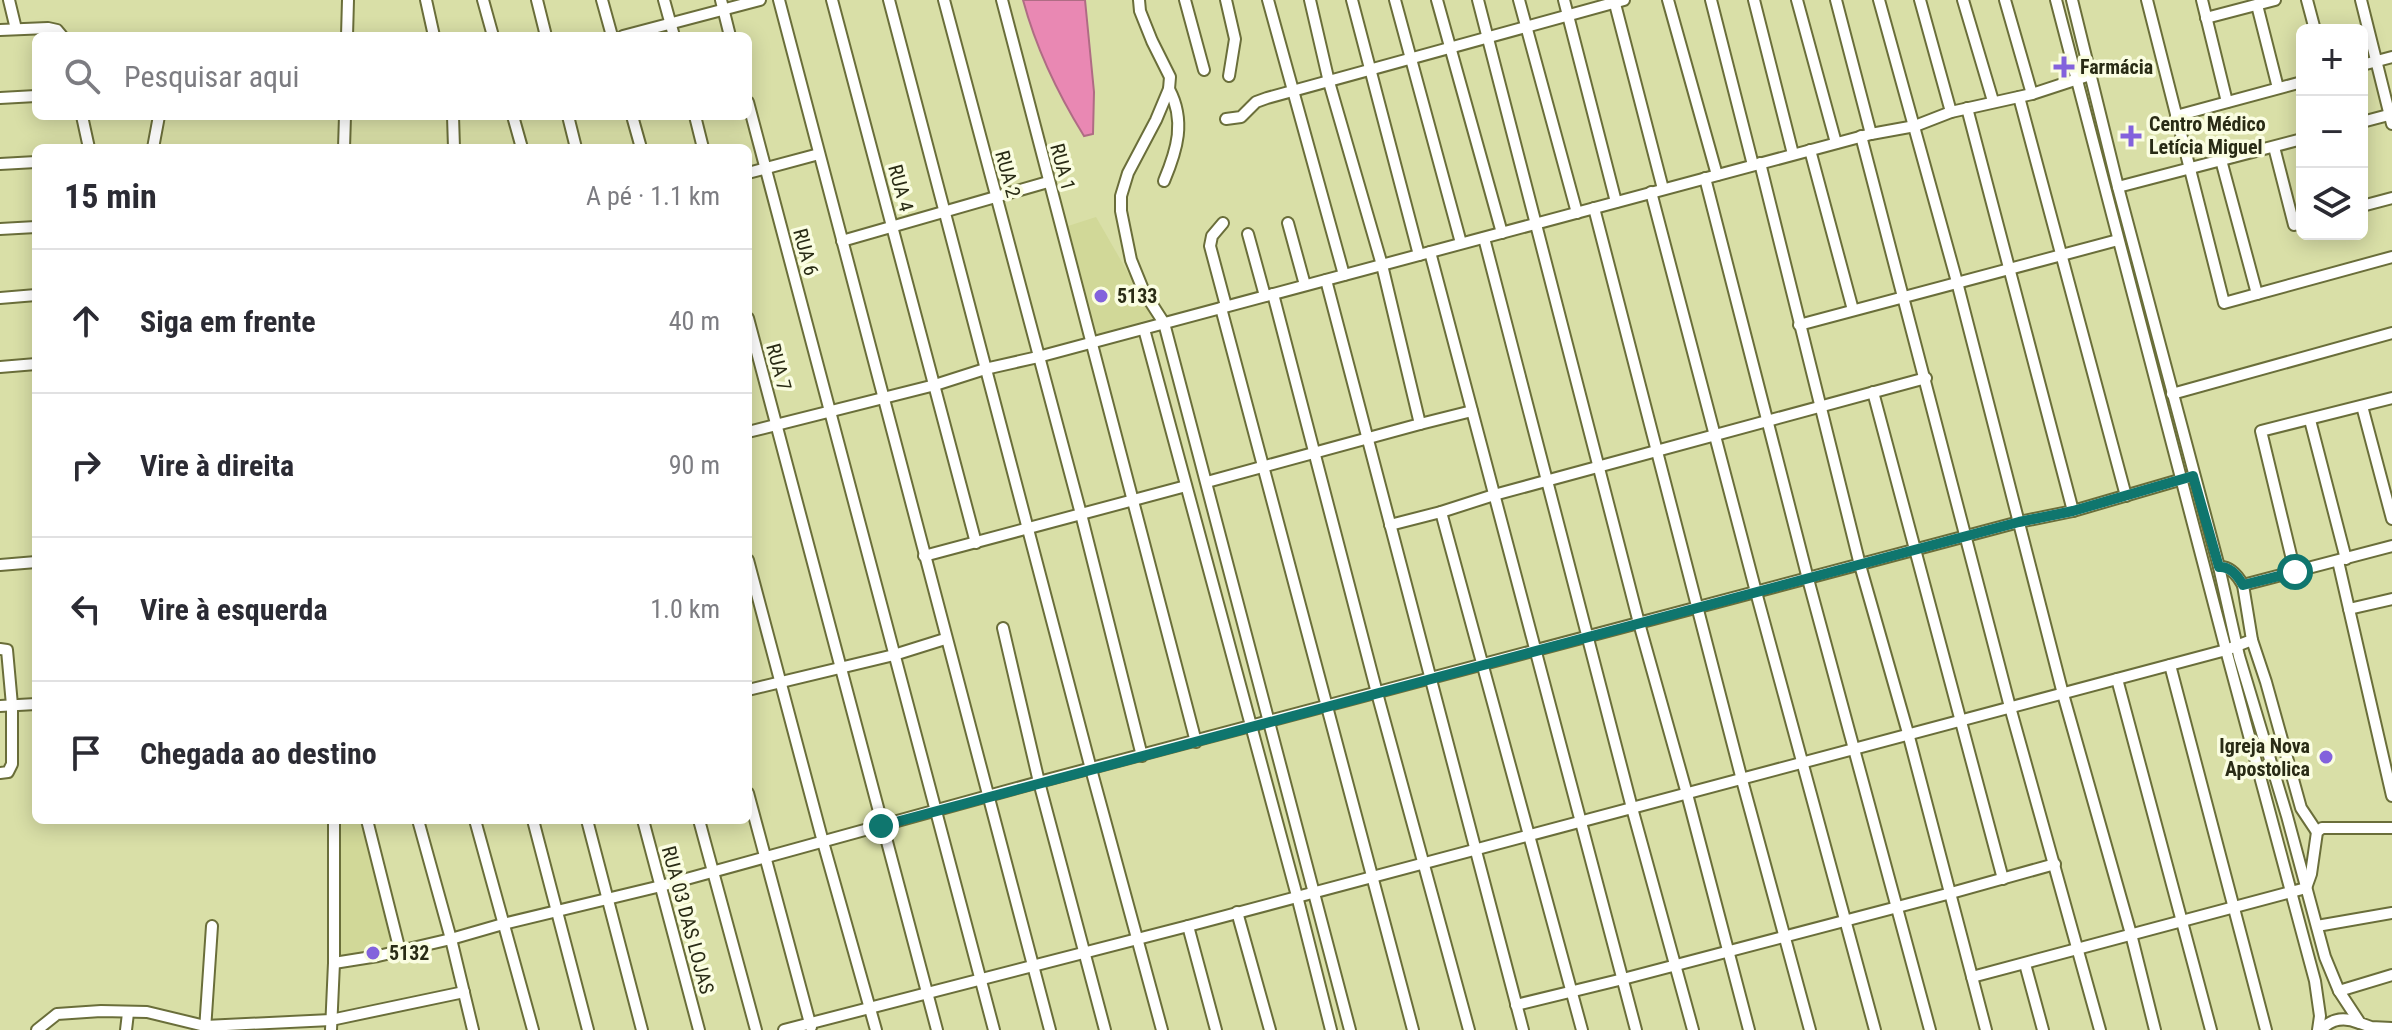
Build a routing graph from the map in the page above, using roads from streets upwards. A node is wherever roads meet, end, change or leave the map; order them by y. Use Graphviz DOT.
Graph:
graph roads {
  1 [pos="9,0"];
  2 [pos="348,0"];
  3 [pos="426,0"];
  4 [pos="483,0"];
  5 [pos="537,0"];
  6 [pos="602,0"];
  7 [pos="664,0"];
  8 [pos="760,0"];
  9 [pos="779,0"];
  10 [pos="832,0"];
  11 [pos="889,0"];
  12 [pos="944,0"];
  13 [pos="1002,0"];
  14 [pos="1139,0"];
  15 [pos="1185,0"];
  16 [pos="1226,0"];
  17 [pos="1268,0"];
  18 [pos="1310,0"];
  19 [pos="1352,0"];
  20 [pos="1395,0"];
  21 [pos="1437,0"];
  22 [pos="1478,0"];
  23 [pos="1519,0"];
  24 [pos="1564,0"];
  25 [pos="1668,0"];
  26 [pos="1711,0"];
  27 [pos="1754,0"];
  28 [pos="1797,0"];
  29 [pos="1836,0"];
  30 [pos="1879,0"];
  31 [pos="1920,0"];
  32 [pos="1963,0"];
  33 [pos="2005,0"];
  34 [pos="2056,0"];
  35 [pos="2072,0"];
  36 [pos="2147,0"];
  37 [pos="2202,0"];
  38 [pos="2275,0"];
  39 [pos="2307,0"];
  40 [pos="2361,0"];
  41 [pos="1617,1"];
  42 [pos="722,5"];
  43 [pos="2257,5"];
  44 [pos="1568,14"];
  45 [pos="2206,18"];
  46 [pos="2313,24"];
  47 [pos="1526,26"];
  48 [pos="16,29"];
  49 [pos="0,30"];
  50 [pos="672,30"];
  51 [pos="59,32"];
  52 [pos="347,32"];
  53 [pos="433,32"];
  54 [pos="492,32"];
  55 [pos="545,32"];
  56 [pos="611,32"];
  57 [pos="729,32"];
  58 [pos="1488,38"];
  59 [pos="1451,48"];
  60 [pos="2392,57"];
  61 [pos="1410,59"];
  62 [pos="2376,61"];
  63 [pos="2368,63"];
  64 [pos="1204,70"];
  65 [pos="1370,71"];
  66 [pos="2090,75"];
  67 [pos="1229,76"];
  68 [pos="2075,79"];
  69 [pos="1329,82"];
  70 [pos="2296,84"];
  71 [pos="2278,88"];
  72 [pos="1169,89"];
  73 [pos="1292,91"];
  74 [pos="2032,94"];
  75 [pos="32,96"];
  76 [pos="2019,97"];
  77 [pos="0,98"];
  78 [pos="1993,101"];
  79 [pos="2227,102"];
  80 [pos="1967,108"];
  81 [pos="1951,112"];
  82 [pos="2176,116"];
  83 [pos="752,117"];
  84 [pos="2391,117"];
  85 [pos="1226,119"];
  86 [pos="83,120"];
  87 [pos="158,120"];
  88 [pos="345,120"];
  89 [pos="453,120"];
  90 [pos="514,120"];
  91 [pos="569,120"];
  92 [pos="633,120"];
  93 [pos="696,120"];
  94 [pos="2368,121"];
  95 [pos="1915,126"];
  96 [pos="1866,135"];
  97 [pos="2296,141"];
  98 [pos="1836,143"];
  99 [pos="88,144"];
  100 [pos="154,144"];
  101 [pos="344,144"];
  102 [pos="454,144"];
  103 [pos="521,144"];
  104 [pos="575,144"];
  105 [pos="640,144"];
  106 [pos="702,144"];
  107 [pos="2274,147"];
  108 [pos="1810,150"];
  109 [pos="819,154"];
  110 [pos="1793,154"];
  111 [pos="2221,160"];
  112 [pos="32,162"];
  113 [pos="0,164"];
  114 [pos="1757,164"];
  115 [pos="766,169"];
  116 [pos="2189,169"];
  117 [pos="752,172"];
  118 [pos="1717,175"];
  119 [pos="1705,178"];
  120 [pos="1164,181"];
  121 [pos="1048,182"];
  122 [pos="2118,187"];
  123 [pos="1657,191"];
  124 [pos="995,197"];
  125 [pos="2392,198"];
  126 [pos="1616,202"];
  127 [pos="2368,204"];
  128 [pos="1594,208"];
  129 [pos="944,211"];
  130 [pos="1577,213"];
  131 [pos="1223,223"];
  132 [pos="1288,223"];
  133 [pos="1536,223"];
  134 [pos="2296,224"];
  135 [pos="892,226"];
  136 [pos="32,227"];
  137 [pos="0,229"];
  138 [pos="1502,233"];
  139 [pos="1248,234"];
  140 [pos="1484,238"];
  141 [pos="2118,240"];
  142 [pos="842,241"];
  143 [pos="1461,243"];
  144 [pos="1425,253"];
  145 [pos="2062,255"];
  146 [pos="2392,257"];
  147 [pos="1382,265"];
  148 [pos="2009,269"];
  149 [pos="1344,275"];
  150 [pos="1326,280"];
  151 [pos="1957,282"];
  152 [pos="1305,285"];
  153 [pos="2257,294"];
  154 [pos="32,295"];
  155 [pos="1269,295"];
  156 [pos="1904,297"];
  157 [pos="0,298"];
  158 [pos="1224,307"];
  159 [pos="1853,310"];
  160 [pos="1164,323"];
  161 [pos="1799,325"];
  162 [pos="1144,329"];
  163 [pos="752,333"];
  164 [pos="2392,333"];
  165 [pos="1092,342"];
  166 [pos="1038,357"];
  167 [pos="32,364"];
  168 [pos="0,367"];
  169 [pos="985,369"];
  170 [pos="1926,378"];
  171 [pos="935,385"];
  172 [pos="1873,392"];
  173 [pos="2172,394"];
  174 [pos="883,397"];
  175 [pos="2392,398"];
  176 [pos="2362,406"];
  177 [pos="1820,407"];
  178 [pos="829,411"];
  179 [pos="1472,411"];
  180 [pos="2310,420"];
  181 [pos="1769,421"];
  182 [pos="1420,424"];
  183 [pos="776,425"];
  184 [pos="752,431"];
  185 [pos="1716,435"];
  186 [pos="1368,439"];
  187 [pos="1658,452"];
  188 [pos="1315,453"];
  189 [pos="1263,468"];
  190 [pos="1600,468"];
  191 [pos="2193,476"];
  192 [pos="2181,479"];
  193 [pos="1547,481"];
  194 [pos="1207,482"];
  195 [pos="1186,486"];
  196 [pos="1494,495"];
  197 [pos="2126,496"];
  198 [pos="1132,499"];
  199 [pos="2073,511"];
  200 [pos="1441,512"];
  201 [pos="1081,514"];
  202 [pos="2392,519"];
  203 [pos="2019,522"];
  204 [pos="1390,525"];
  205 [pos="1027,529"];
  206 [pos="1967,536"];
  207 [pos="976,543"];
  208 [pos="2392,546"];
  209 [pos="1915,550"];
  210 [pos="924,556"];
  211 [pos="2342,560"];
  212 [pos="32,562"];
  213 [pos="0,565"];
  214 [pos="1860,565"];
  215 [pos="2219,567"];
  216 [pos="2295,572"];
  217 [pos="752,575"];
  218 [pos="1808,579"];
  219 [pos="2243,585"];
  220 [pos="1756,592"];
  221 [pos="2392,599"];
  222 [pos="1698,608"];
  223 [pos="2349,609"];
  224 [pos="1639,623"];
  225 [pos="1003,628"];
  226 [pos="1587,637"];
  227 [pos="945,639"];
  228 [pos="2252,640"];
  229 [pos="2237,646"];
  230 [pos="0,649"];
  231 [pos="2226,650"];
  232 [pos="1535,651"];
  233 [pos="894,655"];
  234 [pos="1482,665"];
  235 [pos="2170,665"];
  236 [pos="840,669"];
  237 [pos="1431,679"];
  238 [pos="2117,679"];
  239 [pos="781,682"];
  240 [pos="752,689"];
  241 [pos="1377,693"];
  242 [pos="2063,694"];
  243 [pos="32,704"];
  244 [pos="12,705"];
  245 [pos="0,706"];
  246 [pos="1327,707"];
  247 [pos="2010,707"];
  248 [pos="1960,720"];
  249 [pos="1270,722"];
  250 [pos="1250,727"];
  251 [pos="1908,733"];
  252 [pos="1196,742"];
  253 [pos="1854,749"];
  254 [pos="1142,756"];
  255 [pos="1804,764"];
  256 [pos="1091,769"];
  257 [pos="0,773"];
  258 [pos="1742,780"];
  259 [pos="1039,782"];
  260 [pos="1687,794"];
  261 [pos="2392,796"];
  262 [pos="987,797"];
  263 [pos="752,808"];
  264 [pos="1632,808"];
  265 [pos="937,811"];
  266 [pos="1580,822"];
  267 [pos="334,824"];
  268 [pos="368,824"];
  269 [pos="419,824"];
  270 [pos="476,824"];
  271 [pos="534,824"];
  272 [pos="588,824"];
  273 [pos="644,824"];
  274 [pos="700,824"];
  275 [pos="881,826"];
  276 [pos="2392,828"];
  277 [pos="2317,832"];
  278 [pos="1528,835"];
  279 [pos="823,842"];
  280 [pos="1477,848"];
  281 [pos="765,857"];
  282 [pos="1423,864"];
  283 [pos="2055,864"];
  284 [pos="712,872"];
  285 [pos="1370,877"];
  286 [pos="2003,879"];
  287 [pos="661,886"];
  288 [pos="2306,888"];
  289 [pos="1315,891"];
  290 [pos="2292,892"];
  291 [pos="1951,893"];
  292 [pos="1297,896"];
  293 [pos="608,899"];
  294 [pos="1898,907"];
  295 [pos="2233,907"];
  296 [pos="557,911"];
  297 [pos="1237,912"];
  298 [pos="2392,913"];
  299 [pos="1847,920"];
  300 [pos="2183,920"];
  301 [pos="503,924"];
  302 [pos="212,926"];
  303 [pos="1188,926"];
  304 [pos="2317,926"];
  305 [pos="2131,934"];
  306 [pos="1785,936"];
  307 [pos="451,939"];
  308 [pos="1136,939"];
  309 [pos="2078,949"];
  310 [pos="400,951"];
  311 [pos="1086,952"];
  312 [pos="1727,952"];
  313 [pos="334,963"];
  314 [pos="2025,964"];
  315 [pos="1675,965"];
  316 [pos="1032,966"];
  317 [pos="2392,975"];
  318 [pos="1972,977"];
  319 [pos="1623,979"];
  320 [pos="980,980"];
  321 [pos="1572,991"];
  322 [pos="2339,991"];
  323 [pos="464,992"];
  324 [pos="927,993"];
  325 [pos="1516,1005"];
  326 [pos="870,1008"];
  327 [pos="128,1013"];
  328 [pos="331,1025"];
  329 [pos="261,1026"];
  330 [pos="2364,1026"];
  331 [pos="811,1027"];
  332 [pos="205,1028"];
  333 [pos="2392,1028"];
  334 [pos="37,1030"];
  335 [pos="126,1030"];
  336 [pos="473,1030"];
  337 [pos="533,1030"];
  338 [pos="588,1030"];
  339 [pos="642,1030"];
  340 [pos="699,1030"];
  341 [pos="756,1030"];
  342 [pos="784,1030"];
  343 [pos="876,1030"];
  344 [pos="937,1030"];
  345 [pos="994,1030"];
  346 [pos="1050,1030"];
  347 [pos="1105,1030"];
  348 [pos="1162,1030"];
  349 [pos="1216,1030"];
  350 [pos="1270,1030"];
  351 [pos="1331,1030"];
  352 [pos="1350,1030"];
  353 [pos="1413,1030"];
  354 [pos="1469,1030"];
  355 [pos="1523,1030"];
  356 [pos="1582,1030"];
  357 [pos="1636,1030"];
  358 [pos="1693,1030"];
  359 [pos="1749,1030"];
  360 [pos="1810,1030"];
  361 [pos="1875,1030"];
  362 [pos="1930,1030"];
  363 [pos="1986,1030"];
  364 [pos="2043,1030"];
  365 [pos="2100,1030"];
  366 [pos="2155,1030"];
  367 [pos="2211,1030"];
  368 [pos="2266,1030"];
  369 [pos="2320,1030"];
  1 -- 48 [label="street"];
  2 -- 52 [label="street"];
  3 -- 53 [label="street"];
  4 -- 54 [label="street"];
  5 -- 55 [label="street"];
  6 -- 56 [label="street"];
  7 -- 50 [label="street"];
  8 -- 42 [label="street"];
  9 -- 109 [label="street"];
  10 -- 135 [label="street, RUA 4"];
  11 -- 129 [label="street"];
  12 -- 124 [label="street, RUA 2"];
  13 -- 121 [label="street, RUA 1"];
  14 -- 72 [label="street"];
  15 -- 64 [label="street"];
  16 -- 67 [label="street"];
  17 -- 73 [label="street"];
  18 -- 69 [label="street"];
  19 -- 65 [label="street"];
  20 -- 61 [label="street"];
  21 -- 59 [label="street"];
  22 -- 58 [label="street"];
  23 -- 47 [label="street"];
  24 -- 44 [label="street"];
  25 -- 118 [label="street"];
  26 -- 114 [label="street"];
  27 -- 110 [label="street"];
  28 -- 98 [label="street"];
  29 -- 96 [label="street"];
  30 -- 95 [label="street"];
  31 -- 81 [label="street"];
  32 -- 78 [label="street"];
  33 -- 74 [label="street"];
  34 -- 68 [label="street"];
  35 -- 66 [label="street"];
  36 -- 82 [label="street"];
  37 -- 45 [label="street"];
  38 -- 43 [label="street"];
  39 -- 46 [label="street"];
  40 -- 62 [label="street"];
  41 -- 44 [label="street"];
  41 -- 123 [label="street"];
  42 -- 50 [label="street"];
  42 -- 57 [label="street"];
  43 -- 45 [label="street"];
  43 -- 71 [label="street"];
  44 -- 47 [label="street"];
  44 -- 126 [label="street"];
  45 -- 79 [label="street"];
  47 -- 58 [label="street"];
  47 -- 130 [label="street"];
  48 -- 49 [label="street"];
  48 -- 51 [label="street"];
  58 -- 59 [label="street"];
  58 -- 133 [label="street"];
  59 -- 61 [label="street"];
  59 -- 138 [label="street"];
  60 -- 62 [label="street"];
  61 -- 65 [label="street"];
  61 -- 143 [label="street"];
  62 -- 63 [label="street"];
  62 -- 84 [label="street"];
  65 -- 69 [label="street"];
  65 -- 144 [label="street"];
  66 -- 68 [label="street"];
  66 -- 122 [label="street"];
  68 -- 74 [label="street"];
  68 -- 141 [label="street"];
  69 -- 73 [label="street"];
  69 -- 147 [label="street"];
  70 -- 71 [label="street"];
  71 -- 79 [label="street"];
  72 -- 120 [label="street"];
  72 -- 160 [label="street"];
  73 -- 85 [label="street"];
  73 -- 149 [label="street"];
  74 -- 76 [label="street"];
  75 -- 77 [label="street"];
  76 -- 78 [label="street"];
  76 -- 145 [label="street"];
  78 -- 80 [label="street"];
  79 -- 82 [label="street"];
  80 -- 81 [label="street"];
  80 -- 148 [label="street"];
  81 -- 95 [label="street"];
  82 -- 116 [label="street"];
  83 -- 115 [label="street, RUA 6"];
  84 -- 94 [label="street"];
  86 -- 99 [label="street"];
  87 -- 100 [label="street"];
  88 -- 101 [label="street"];
  89 -- 102 [label="street"];
  90 -- 103 [label="street"];
  91 -- 104 [label="street"];
  92 -- 105 [label="street"];
  93 -- 106 [label="street"];
  95 -- 96 [label="street"];
  95 -- 151 [label="street"];
  96 -- 98 [label="street"];
  96 -- 156 [label="street"];
  97 -- 107 [label="street"];
  98 -- 108 [label="street"];
  107 -- 111 [label="street"];
  107 -- 134 [label="street"];
  108 -- 110 [label="street"];
  108 -- 159 [label="street"];
  109 -- 115 [label="street"];
  109 -- 142 [label="street"];
  110 -- 114 [label="street"];
  111 -- 116 [label="street"];
  111 -- 153 [label="street"];
  112 -- 113 [label="street"];
  114 -- 118 [label="street"];
  114 -- 161 [label="street"];
  115 -- 117 [label="street"];
  115 -- 178 [label="street, RUA 6"];
  116 -- 122 [label="street"];
  116 -- 153 [label="street"];
  118 -- 119 [label="street"];
  119 -- 123 [label="street"];
  119 -- 181 [label="street"];
  121 -- 124 [label="street"];
  121 -- 165 [label="street, RUA 1"];
  122 -- 173 [label="street"];
  123 -- 126 [label="street"];
  123 -- 185 [label="street"];
  124 -- 129 [label="street"];
  124 -- 166 [label="street, RUA 2"];
  125 -- 127 [label="street"];
  126 -- 128 [label="street"];
  128 -- 130 [label="street"];
  128 -- 187 [label="street"];
  129 -- 135 [label="street"];
  129 -- 169 [label="street"];
  130 -- 133 [label="street"];
  131 -- 158 [label="street"];
  132 -- 152 [label="street"];
  133 -- 138 [label="street"];
  133 -- 190 [label="street"];
  135 -- 142 [label="street"];
  135 -- 171 [label="street, RUA 4"];
  136 -- 137 [label="street"];
  138 -- 140 [label="street"];
  139 -- 155 [label="street"];
  140 -- 143 [label="street"];
  140 -- 193 [label="street"];
  141 -- 145 [label="street"];
  141 -- 192 [label="street"];
  142 -- 174 [label="street"];
  143 -- 144 [label="street"];
  144 -- 147 [label="street"];
  144 -- 179 [label="street"];
  145 -- 148 [label="street"];
  145 -- 197 [label="street"];
  146 -- 153 [label="street"];
  147 -- 149 [label="street"];
  147 -- 182 [label="street"];
  148 -- 151 [label="street"];
  148 -- 199 [label="street"];
  149 -- 150 [label="street"];
  150 -- 152 [label="street"];
  150 -- 186 [label="street"];
  151 -- 156 [label="street"];
  151 -- 203 [label="street"];
  152 -- 155 [label="street"];
  154 -- 157 [label="street"];
  155 -- 158 [label="street"];
  155 -- 188 [label="street"];
  156 -- 159 [label="street"];
  156 -- 170 [label="street"];
  158 -- 160 [label="street"];
  158 -- 189 [label="street"];
  159 -- 161 [label="street"];
  160 -- 162 [label="street"];
  160 -- 194 [label="street"];
  161 -- 177 [label="street"];
  162 -- 165 [label="street"];
  162 -- 195 [label="street"];
  163 -- 183 [label="street, RUA 7"];
  164 -- 173 [label="street"];
  165 -- 166 [label="street"];
  165 -- 198 [label="street, RUA 1"];
  166 -- 169 [label="street"];
  166 -- 201 [label="street, RUA 2"];
  167 -- 168 [label="street"];
  169 -- 171 [label="street"];
  169 -- 205 [label="street"];
  170 -- 172 [label="street"];
  170 -- 206 [label="street"];
  171 -- 174 [label="street"];
  171 -- 207 [label="street, RUA 4"];
  172 -- 177 [label="street"];
  172 -- 209 [label="street"];
  173 -- 191 [label="street"];
  174 -- 178 [label="street"];
  174 -- 210 [label="street"];
  175 -- 176 [label="street"];
  176 -- 180 [label="street"];
  176 -- 202 [label="street"];
  177 -- 181 [label="street"];
  177 -- 214 [label="street"];
  178 -- 183 [label="street"];
  178 -- 233 [label="street, RUA 6"];
  179 -- 182 [label="street"];
  179 -- 196 [label="street"];
  180 -- 211 [label="street"];
  180 -- 216 [label="street"];
  181 -- 185 [label="street"];
  181 -- 218 [label="street"];
  182 -- 186 [label="street"];
  183 -- 184 [label="street"];
  183 -- 236 [label="street, RUA 7"];
  185 -- 187 [label="street"];
  185 -- 220 [label="street"];
  186 -- 188 [label="street"];
  186 -- 204 [label="street"];
  187 -- 190 [label="street"];
  187 -- 222 [label="street"];
  188 -- 189 [label="street"];
  188 -- 241 [label="street"];
  189 -- 194 [label="street"];
  189 -- 246 [label="street"];
  190 -- 193 [label="street"];
  190 -- 224 [label="street"];
  191 -- 192 [label="street"];
  191 -- 215 [label="street"];
  192 -- 197 [label="street"];
  192 -- 231 [label="street"];
  193 -- 196 [label="street"];
  193 -- 226 [label="street"];
  194 -- 249 [label="street"];
  195 -- 198 [label="street"];
  195 -- 250 [label="street"];
  196 -- 200 [label="street"];
  196 -- 232 [label="street"];
  197 -- 199 [label="street"];
  198 -- 201 [label="street"];
  198 -- 252 [label="street, RUA 1"];
  199 -- 203 [label="street"];
  200 -- 204 [label="street"];
  200 -- 234 [label="street"];
  201 -- 205 [label="street"];
  201 -- 254 [label="street, RUA 2"];
  203 -- 206 [label="street"];
  203 -- 242 [label="street"];
  204 -- 237 [label="street"];
  205 -- 207 [label="street"];
  205 -- 256 [label="street"];
  206 -- 209 [label="street"];
  206 -- 247 [label="street"];
  207 -- 210 [label="street"];
  208 -- 211 [label="street"];
  209 -- 214 [label="street"];
  209 -- 248 [label="street"];
  210 -- 227 [label="street"];
  211 -- 216 [label="street"];
  211 -- 223 [label="street"];
  212 -- 213 [label="street"];
  214 -- 218 [label="street"];
  214 -- 251 [label="street"];
  215 -- 219 [label="street"];
  215 -- 229 [label="street"];
  216 -- 219 [label="street"];
  217 -- 239 [label="street"];
  218 -- 220 [label="street"];
  218 -- 253 [label="street"];
  219 -- 228 [label="street"];
  220 -- 222 [label="street"];
  220 -- 255 [label="street"];
  221 -- 223 [label="street"];
  222 -- 224 [label="street"];
  222 -- 258 [label="street"];
  223 -- 261 [label="street"];
  224 -- 226 [label="street"];
  224 -- 260 [label="street"];
  225 -- 259 [label="street"];
  226 -- 232 [label="street"];
  226 -- 264 [label="street"];
  227 -- 233 [label="street"];
  227 -- 262 [label="street"];
  228 -- 229 [label="street"];
  228 -- 277 [label="street"];
  229 -- 231 [label="street"];
  229 -- 288 [label="street"];
  230 -- 244 [label="street"];
  231 -- 235 [label="street"];
  231 -- 290 [label="street"];
  232 -- 234 [label="street"];
  232 -- 266 [label="street"];
  233 -- 236 [label="street"];
  233 -- 265 [label="street, RUA 6"];
  234 -- 237 [label="street"];
  234 -- 278 [label="street"];
  235 -- 238 [label="street"];
  235 -- 295 [label="street"];
  236 -- 239 [label="street"];
  236 -- 275 [label="street, RUA 7"];
  237 -- 241 [label="street"];
  237 -- 280 [label="street"];
  238 -- 242 [label="street"];
  238 -- 300 [label="street"];
  239 -- 240 [label="street"];
  239 -- 279 [label="street"];
  241 -- 246 [label="street"];
  241 -- 282 [label="street"];
  242 -- 247 [label="street"];
  242 -- 305 [label="street"];
  243 -- 244 [label="street"];
  244 -- 245 [label="street"];
  244 -- 257 [label="street"];
  246 -- 249 [label="street"];
  246 -- 285 [label="street"];
  247 -- 248 [label="street"];
  247 -- 283 [label="street"];
  248 -- 251 [label="street"];
  248 -- 286 [label="street"];
  249 -- 250 [label="street"];
  249 -- 289 [label="street"];
  250 -- 252 [label="street"];
  250 -- 292 [label="street"];
  251 -- 253 [label="street"];
  251 -- 291 [label="street"];
  252 -- 254 [label="street"];
  253 -- 255 [label="street"];
  253 -- 294 [label="street"];
  254 -- 256 [label="street"];
  255 -- 258 [label="street"];
  255 -- 299 [label="street"];
  256 -- 259 [label="street"];
  256 -- 308 [label="street"];
  258 -- 260 [label="street"];
  258 -- 306 [label="street"];
  259 -- 262 [label="street"];
  259 -- 311 [label="street"];
  260 -- 264 [label="street"];
  260 -- 312 [label="street"];
  262 -- 265 [label="street"];
  262 -- 316 [label="street"];
  263 -- 281 [label="street"];
  264 -- 266 [label="street"];
  264 -- 315 [label="street"];
  265 -- 275 [label="street"];
  265 -- 320 [label="street, RUA 6"];
  266 -- 278 [label="street"];
  266 -- 319 [label="street"];
  267 -- 313 [label="street"];
  268 -- 310 [label="street"];
  269 -- 307 [label="street"];
  270 -- 301 [label="street"];
  271 -- 296 [label="street"];
  272 -- 293 [label="street"];
  273 -- 287 [label="street, RUA 03 DAS LOJAS"];
  274 -- 284 [label="street"];
  275 -- 279 [label="street"];
  275 -- 324 [label="street, RUA 7"];
  276 -- 277 [label="street"];
  277 -- 288 [label="street"];
  278 -- 280 [label="street"];
  278 -- 321 [label="street"];
  279 -- 281 [label="street"];
  279 -- 326 [label="street"];
  280 -- 282 [label="street"];
  280 -- 325 [label="street"];
  281 -- 284 [label="street"];
  281 -- 331 [label="street"];
  282 -- 285 [label="street"];
  282 -- 354 [label="street"];
  283 -- 286 [label="street"];
  283 -- 309 [label="street"];
  284 -- 287 [label="street"];
  284 -- 341 [label="street"];
  285 -- 289 [label="street"];
  285 -- 353 [label="street"];
  286 -- 291 [label="street"];
  287 -- 293 [label="street"];
  287 -- 340 [label="street, RUA 03 DAS LOJAS"];
  288 -- 290 [label="street"];
  288 -- 304 [label="street"];
  289 -- 292 [label="street"];
  289 -- 352 [label="street"];
  290 -- 295 [label="street"];
  290 -- 369 [label="street"];
  291 -- 294 [label="street"];
  291 -- 318 [label="street"];
  292 -- 297 [label="street"];
  292 -- 351 [label="street"];
  293 -- 296 [label="street"];
  293 -- 339 [label="street"];
  294 -- 299 [label="street"];
  294 -- 362 [label="street"];
  295 -- 300 [label="street"];
  295 -- 368 [label="street"];
  296 -- 301 [label="street"];
  296 -- 338 [label="street"];
  297 -- 303 [label="street"];
  297 -- 350 [label="street"];
  298 -- 304 [label="street"];
  299 -- 306 [label="street"];
  299 -- 361 [label="street"];
  300 -- 305 [label="street"];
  300 -- 367 [label="street"];
  301 -- 307 [label="street"];
  301 -- 337 [label="street"];
  302 -- 332 [label="street"];
  303 -- 308 [label="street"];
  303 -- 349 [label="street"];
  304 -- 322 [label="street"];
  305 -- 309 [label="street"];
  305 -- 366 [label="street"];
  306 -- 312 [label="street"];
  306 -- 360 [label="street"];
  307 -- 310 [label="street"];
  307 -- 323 [label="street"];
  308 -- 311 [label="street"];
  308 -- 348 [label="street"];
  309 -- 314 [label="street"];
  309 -- 365 [label="street"];
  310 -- 313 [label="street"];
  311 -- 316 [label="street"];
  311 -- 347 [label="street"];
  312 -- 315 [label="street"];
  312 -- 359 [label="street"];
  313 -- 328 [label="street"];
  314 -- 318 [label="street"];
  314 -- 364 [label="street"];
  315 -- 319 [label="street"];
  315 -- 358 [label="street"];
  316 -- 320 [label="street"];
  316 -- 346 [label="street"];
  317 -- 322 [label="street"];
  318 -- 363 [label="street"];
  319 -- 321 [label="street"];
  319 -- 357 [label="street"];
  320 -- 324 [label="street"];
  320 -- 345 [label="street, RUA 6"];
  321 -- 325 [label="street"];
  321 -- 356 [label="street"];
  322 -- 330 [label="street"];
  323 -- 328 [label="street"];
  323 -- 336 [label="street"];
  324 -- 326 [label="street"];
  324 -- 344 [label="street, RUA 7"];
  325 -- 355 [label="street"];
  326 -- 331 [label="street"];
  326 -- 343 [label="street"];
  327 -- 332 [label="street"];
  327 -- 334 [label="street"];
  327 -- 335 [label="street"];
  328 -- 329 [label="street"];
  329 -- 332 [label="street"];
  330 -- 333 [label="street"];
  330 -- 369 [label="street"];
  331 -- 342 [label="street"];
}
